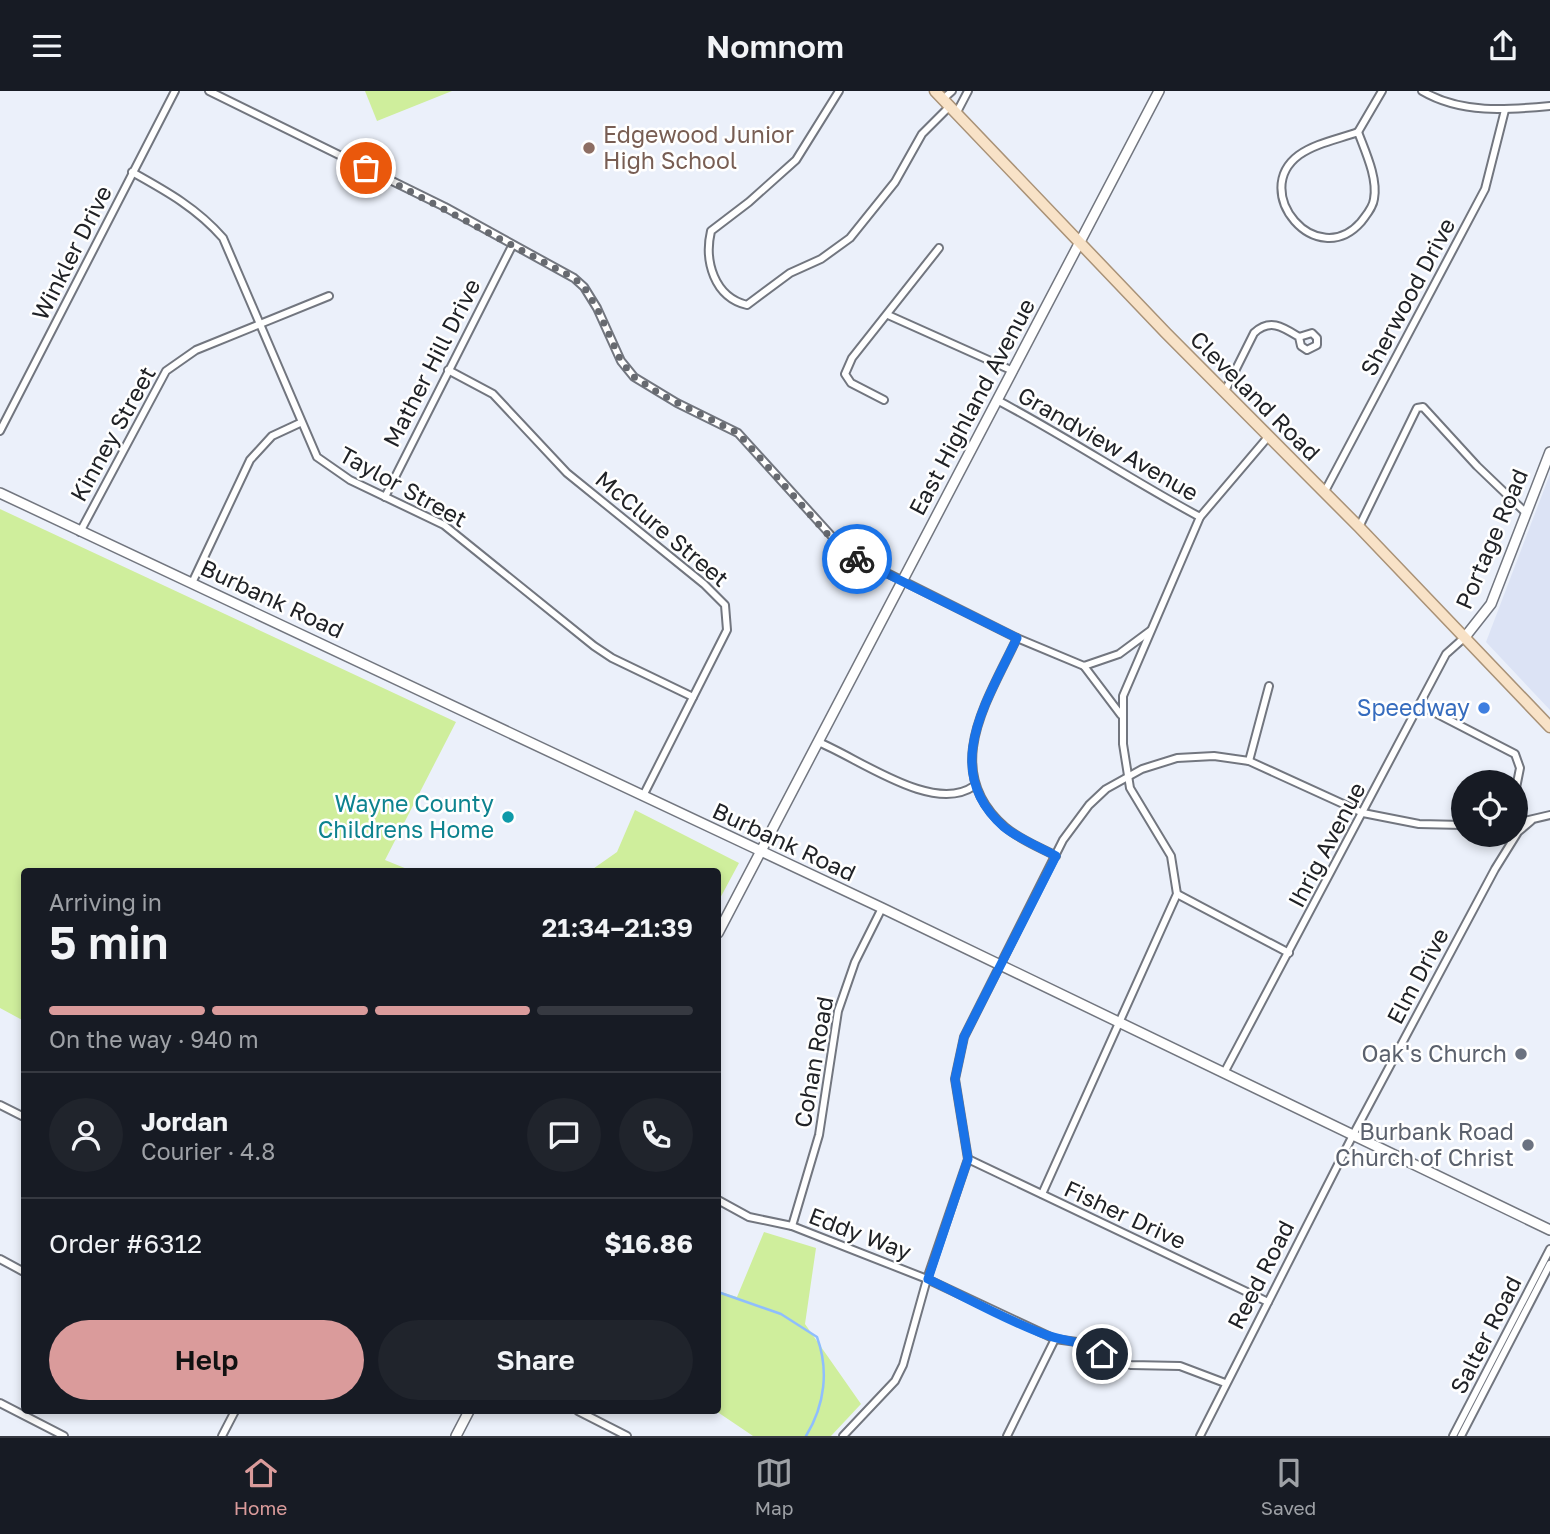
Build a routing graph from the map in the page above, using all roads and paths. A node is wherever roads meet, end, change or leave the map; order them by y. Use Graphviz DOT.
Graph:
graph roads {
  1 [pos="176,91"];
  2 [pos="209,91"];
  3 [pos="839,91"];
  4 [pos="951,91"];
  5 [pos="968,91"];
  6 [pos="1158,91"];
  7 [pos="1382,91"];
  8 [pos="1422,91"];
  9 [pos="946,102"];
  10 [pos="1550,106"];
  11 [pos="1505,110"];
  12 [pos="1359,132"];
  13 [pos="132,172"];
  14 [pos="1080,244"];
  15 [pos="512,246"];
  16 [pos="939,249"];
  17 [pos="329,296"];
  18 [pos="888,315"];
  19 [pos="259,324"];
  20 [pos="1299,337"];
  21 [pos="448,370"];
  22 [pos="1013,371"];
  23 [pos="1225,391"];
  24 [pos="884,400"];
  25 [pos="997,400"];
  26 [pos="300,423"];
  27 [pos="0,431"];
  28 [pos="1268,437"];
  29 [pos="1550,451"];
  30 [pos="1324,492"];
  31 [pos="0,493"];
  32 [pos="385,497"];
  33 [pos="1526,513"];
  34 [pos="1200,517"];
  35 [pos="1359,527"];
  36 [pos="80,531"];
  37 [pos="901,582"];
  38 [pos="192,583"];
  39 [pos="1150,631"];
  40 [pos="1465,637"];
  41 [pos="1017,638"];
  42 [pos="1084,666"];
  43 [pos="1269,686"];
  44 [pos="693,697"];
  45 [pos="1420,705"];
  46 [pos="1121,715"];
  47 [pos="1550,727"];
  48 [pos="818,742"];
  49 [pos="1250,761"];
  50 [pos="1520,770"];
  51 [pos="1127,776"];
  52 [pos="974,786"];
  53 [pos="643,796"];
  54 [pos="1363,813"];
  55 [pos="1550,815"];
  56 [pos="1531,821"];
  57 [pos="1528,822"];
  58 [pos="1451,825"];
  59 [pos="759,853"];
  60 [pos="1056,856"];
  61 [pos="1177,894"];
  62 [pos="883,908"];
  63 [pos="721,927"];
  64 [pos="1289,953"];
  65 [pos="1001,965"];
  66 [pos="1118,1021"];
  67 [pos="1224,1073"];
  68 [pos="0,1105"];
  69 [pos="21,1116"];
  70 [pos="1353,1135"];
  71 [pos="968,1159"];
  72 [pos="1042,1194"];
  73 [pos="721,1202"];
  74 [pos="792,1226"];
  75 [pos="1550,1230"];
  76 [pos="1550,1249"];
  77 [pos="0,1259"];
  78 [pos="1550,1264"];
  79 [pos="21,1270"];
  80 [pos="928,1279"];
  81 [pos="1268,1302"];
  82 [pos="1055,1339"];
  83 [pos="1225,1383"];
  84 [pos="0,1403"];
  85 [pos="21,1414"];
  86 [pos="21,1414"];
  87 [pos="233,1414"];
  88 [pos="467,1414"];
  89 [pos="584,1414"];
  90 [pos="1199,1434"];
  91 [pos="64,1436"];
  92 [pos="222,1436"];
  93 [pos="456,1436"];
  94 [pos="627,1436"];
  95 [pos="843,1436"];
  96 [pos="1007,1436"];
  97 [pos="1453,1436"];
  98 [pos="1461,1436"];
  1 -- 13 [label="street, Winkler Drive"];
  2 -- 15 [label="street"];
  3 -- 9 [label="street"];
  4 -- 9 [label="street"];
  5 -- 9 [label="street"];
  6 -- 14 [label="main road, East Highland Avenue"];
  7 -- 12 [label="street"];
  8 -- 11 [label="street"];
  9 -- 14 [label="main road, Cleveland Road"];
  10 -- 11 [label="street"];
  11 -- 30 [label="street, Sherwood Drive"];
  12 -- 12 [label="street"];
  13 -- 19 [label="street, Taylor Street"];
  13 -- 27 [label="street, Winkler Drive"];
  14 -- 22 [label="main road, East Highland Avenue"];
  14 -- 23 [label="main road, Cleveland Road"];
  15 -- 21 [label="street, Mather Hill Drive"];
  15 -- 37 [label="street"];
  16 -- 18 [label="street"];
  17 -- 19 [label="street, Kinney Street"];
  18 -- 22 [label="street"];
  18 -- 24 [label="street"];
  19 -- 26 [label="street, Taylor Street"];
  19 -- 36 [label="street, Kinney Street"];
  20 -- 23 [label="street"];
  21 -- 32 [label="street, Mather Hill Drive"];
  21 -- 44 [label="street, McClure Street"];
  22 -- 25 [label="main road, East Highland Avenue"];
  23 -- 28 [label="main road, Cleveland Road"];
  25 -- 34 [label="street, Grandview Avenue"];
  25 -- 37 [label="main road, East Highland Avenue"];
  26 -- 32 [label="street, Taylor Street"];
  26 -- 38 [label="street"];
  28 -- 30 [label="main road, Cleveland Road"];
  28 -- 34 [label="street"];
  29 -- 33 [label="main road, Portage Road"];
  30 -- 35 [label="main road, Cleveland Road"];
  31 -- 36 [label="main road, Burbank Road"];
  32 -- 44 [label="street, Taylor Street"];
  33 -- 35 [label="street"];
  33 -- 40 [label="main road, Portage Road"];
  34 -- 39 [label="street"];
  35 -- 40 [label="main road, Cleveland Road"];
  36 -- 38 [label="main road, Burbank Road"];
  37 -- 41 [label="street"];
  37 -- 48 [label="main road, East Highland Avenue"];
  38 -- 53 [label="main road, Burbank Road"];
  39 -- 42 [label="street"];
  39 -- 46 [label="street"];
  40 -- 45 [label="street, Ihrig Avenue"];
  40 -- 47 [label="main road, Cleveland Road"];
  41 -- 42 [label="street"];
  41 -- 52 [label="street"];
  42 -- 46 [label="street"];
  43 -- 49 [label="street"];
  44 -- 53 [label="street, McClure Street"];
  45 -- 50 [label="street"];
  45 -- 54 [label="street, Ihrig Avenue"];
  46 -- 51 [label="street"];
  48 -- 52 [label="street"];
  48 -- 59 [label="main road, East Highland Avenue"];
  49 -- 51 [label="street"];
  49 -- 54 [label="street"];
  51 -- 60 [label="street"];
  51 -- 61 [label="street"];
  52 -- 60 [label="street"];
  53 -- 59 [label="main road, Burbank Road"];
  54 -- 58 [label="street"];
  54 -- 64 [label="street, Ihrig Avenue"];
  55 -- 56 [label="street"];
  56 -- 57 [label="street"];
  56 -- 70 [label="street, Elm Drive"];
  59 -- 62 [label="main road, Burbank Road"];
  59 -- 63 [label="main road, East Highland Avenue"];
  60 -- 65 [label="street"];
  61 -- 64 [label="street"];
  61 -- 66 [label="street"];
  62 -- 65 [label="main road, Burbank Road"];
  62 -- 74 [label="street, Cohan Road"];
  64 -- 67 [label="street, Ihrig Avenue"];
  65 -- 66 [label="main road, Burbank Road"];
  65 -- 71 [label="street"];
  66 -- 67 [label="main road, Burbank Road"];
  66 -- 72 [label="street"];
  67 -- 70 [label="main road, Burbank Road"];
  68 -- 69 [label="street"];
  70 -- 75 [label="main road, Burbank Road"];
  70 -- 81 [label="street, Reed Road"];
  71 -- 72 [label="street, Fisher Drive"];
  71 -- 80 [label="street"];
  72 -- 81 [label="street, Fisher Drive"];
  73 -- 74 [label="street, Eddy Way"];
  74 -- 80 [label="street, Eddy Way"];
  76 -- 97 [label="street, Salter Road"];
  77 -- 79 [label="street"];
  78 -- 98 [label="street"];
  80 -- 82 [label="street, Eddy Way"];
  80 -- 95 [label="street"];
  81 -- 83 [label="street, Reed Road"];
  82 -- 83 [label="street, Eddy Way"];
  82 -- 96 [label="street"];
  83 -- 90 [label="street, Reed Road"];
  84 -- 86 [label="street"];
  85 -- 91 [label="street"];
  87 -- 92 [label="street"];
  88 -- 93 [label="main road"];
  89 -- 94 [label="street"];
}
